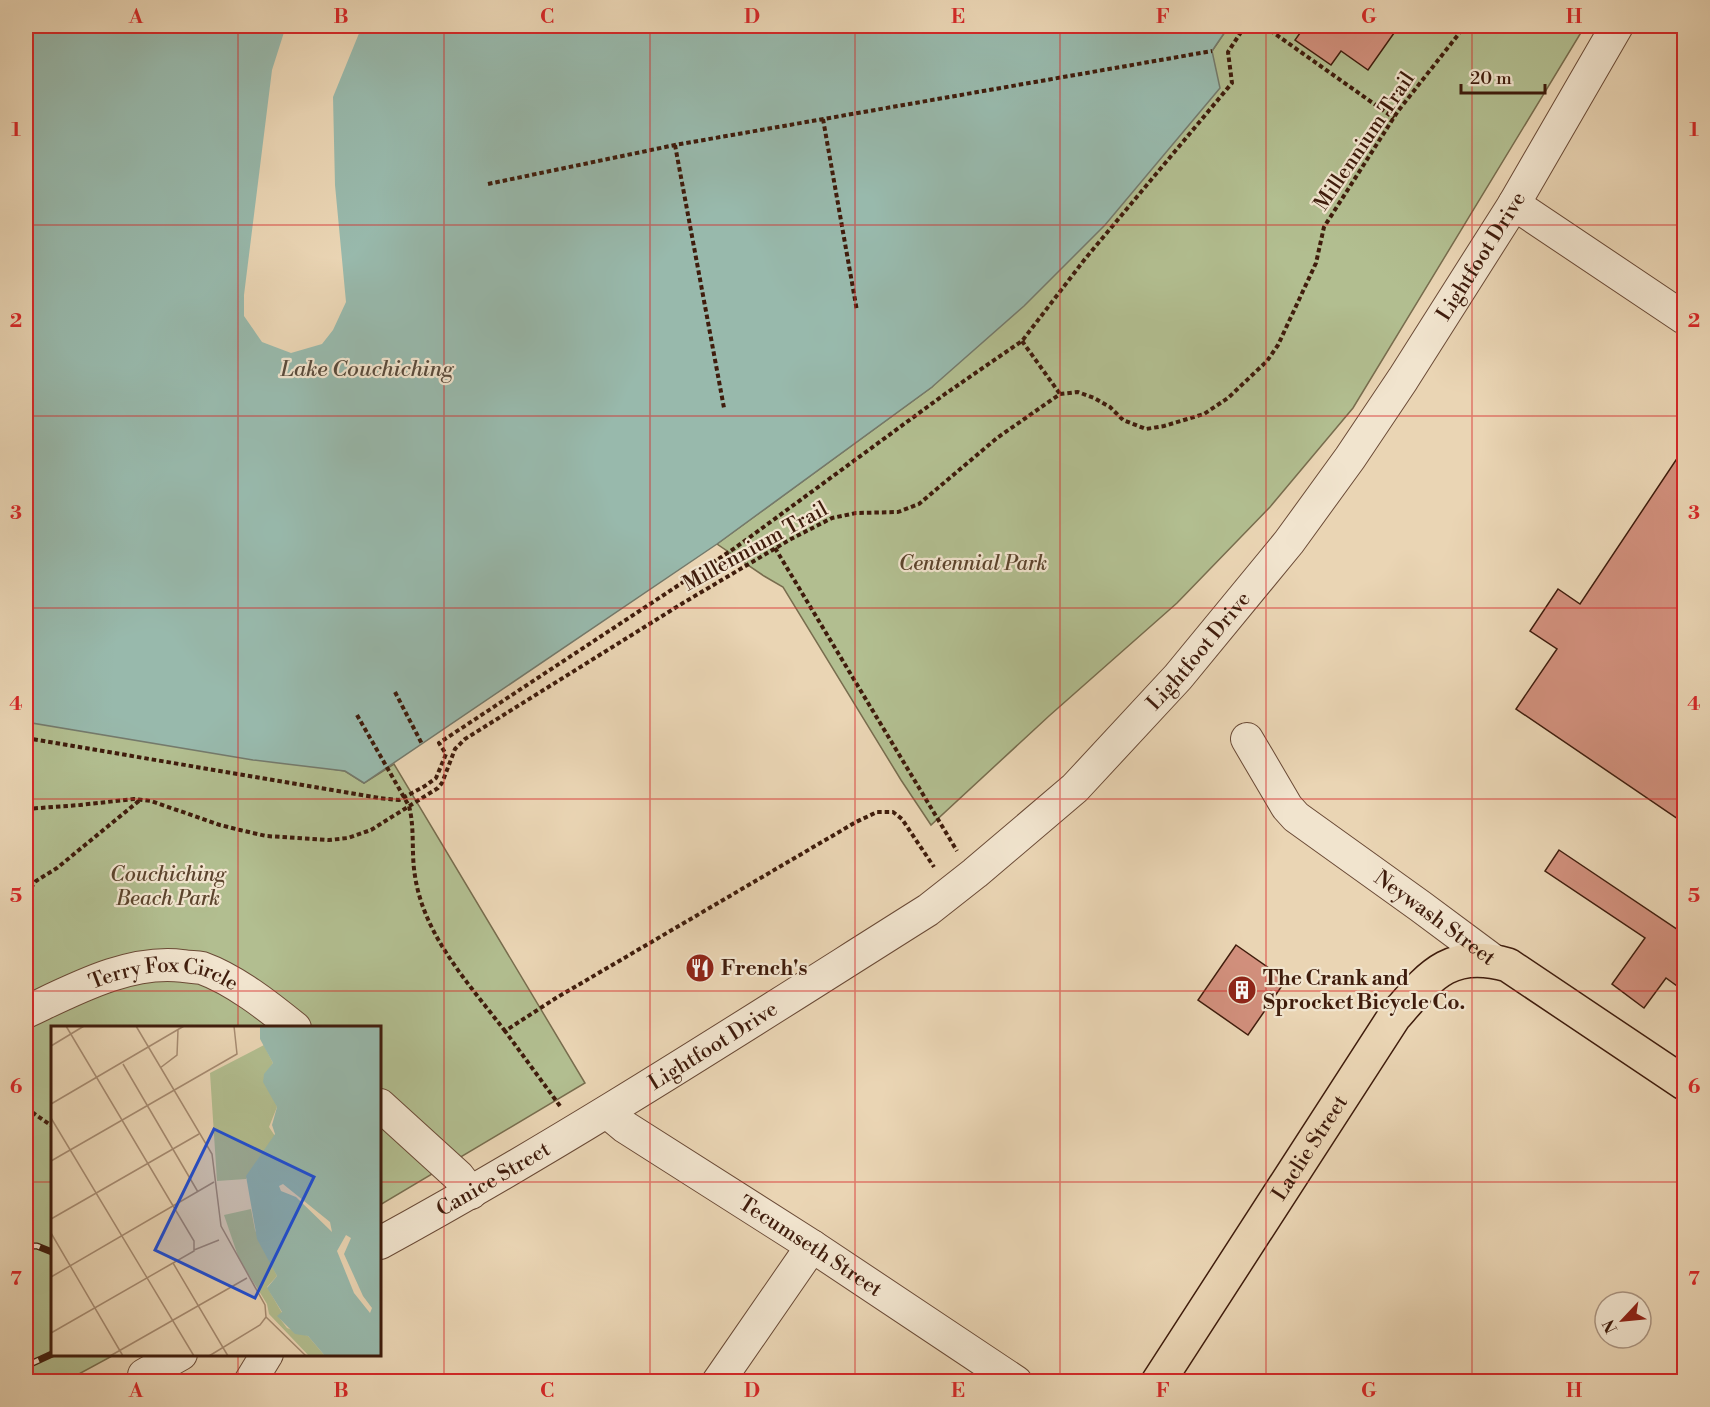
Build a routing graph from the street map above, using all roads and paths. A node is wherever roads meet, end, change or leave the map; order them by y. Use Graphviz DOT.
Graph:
graph roads {
  1 [pos="1245,26"];
  2 [pos="1264,26"];
  3 [pos="1465,26"];
  4 [pos="1617,26"];
  5 [pos="1212,51"];
  6 [pos="1394,118"];
  7 [pos="823,119"];
  8 [pos="675,145"];
  9 [pos="488,184"];
  10 [pos="1514,204"];
  11 [pos="857,310"];
  12 [pos="1684,318"];
  13 [pos="1022,341"];
  14 [pos="1060,394"];
  15 [pos="724,408"];
  16 [pos="775,548"];
  17 [pos="395,692"];
  18 [pos="357,715"];
  19 [pos="26,738"];
  20 [pos="1247,739"];
  21 [pos="422,744"];
  22 [pos="404,797"];
  23 [pos="140,800"];
  24 [pos="409,806"];
  25 [pos="26,809"];
  26 [pos="961,856"];
  27 [pos="938,874"];
  28 [pos="26,891"];
  29 [pos="1494,961"];
  30 [pos="26,1012"];
  31 [pos="292,1026"];
  32 [pos="505,1031"];
  33 [pos="1684,1083"];
  34 [pos="381,1106"];
  35 [pos="26,1108"];
  36 [pos="607,1112"];
  37 [pos="566,1114"];
  38 [pos="51,1125"];
  39 [pos="471,1193"];
  40 [pos="381,1242"];
  41 [pos="812,1246"];
  42 [pos="177,1356"];
  43 [pos="144,1375"];
  44 [pos="718,1382"];
  45 [pos="1016,1382"];
  46 [pos="1158,1382"];
  1 -- 13 [label="path"];
  2 -- 6 [label="path"];
  3 -- 6 [label="path, Millennium Trail"];
  4 -- 10 [label="street, Lightfoot Drive"];
  5 -- 7 [label="path"];
  6 -- 14 [label="path, Millennium Trail"];
  7 -- 8 [label="path"];
  7 -- 11 [label="path"];
  8 -- 9 [label="path"];
  8 -- 15 [label="path"];
  10 -- 12 [label="street"];
  10 -- 36 [label="street, Lightfoot Drive"];
  13 -- 14 [label="path"];
  13 -- 22 [label="path"];
  14 -- 16 [label="path, Millennium Trail"];
  16 -- 24 [label="path, Millennium Trail"];
  16 -- 26 [label="path"];
  17 -- 21 [label="path"];
  18 -- 22 [label="path"];
  19 -- 22 [label="path"];
  20 -- 29 [label="street, Neywash Street"];
  22 -- 24 [label="path"];
  23 -- 24 [label="path, Millennium Trail"];
  23 -- 25 [label="path, Millennium Trail"];
  23 -- 28 [label="path"];
  24 -- 32 [label="path"];
  27 -- 32 [label="path"];
  29 -- 33 [label="main road, Neywash Street"];
  29 -- 46 [label="main road, Laclie Street"];
  30 -- 31 [label="street, Terry Fox Circle"];
  32 -- 37 [label="path"];
  34 -- 39 [label="street"];
  35 -- 38 [label="path"];
  36 -- 39 [label="street, Canice Street"];
  36 -- 41 [label="street, Tecumseth Street"];
  39 -- 40 [label="street, Canice Street"];
  41 -- 44 [label="street"];
  41 -- 45 [label="street, Tecumseth Street"];
  42 -- 43 [label="street"];
}
